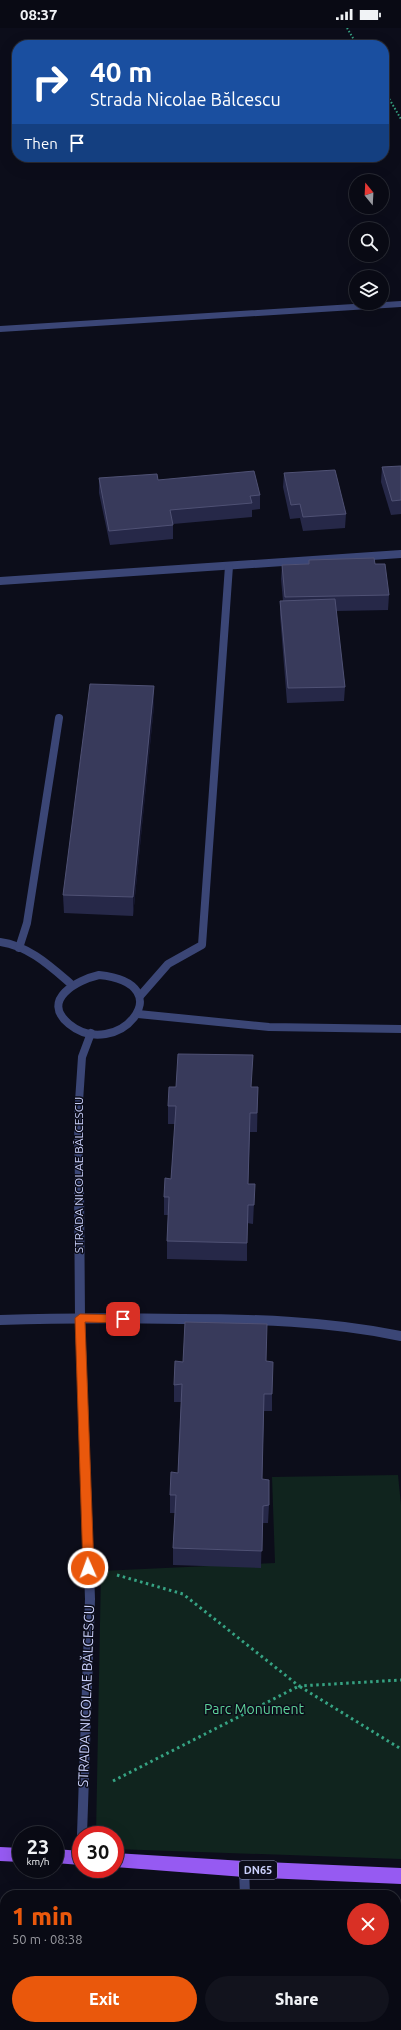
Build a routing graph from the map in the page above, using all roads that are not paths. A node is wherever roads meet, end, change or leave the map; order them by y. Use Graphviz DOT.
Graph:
graph roads {
  1 [pos="401,304"];
  2 [pos="0,329"];
  3 [pos="401,554"];
  4 [pos="229,566"];
  5 [pos="0,580"];
  6 [pos="59,718"];
  7 [pos="0,942"];
  8 [pos="19,948"];
  9 [pos="71,984"];
  10 [pos="140,996"];
  11 [pos="138,1014"];
  12 [pos="401,1029"];
  13 [pos="91,1033"];
  14 [pos="80,1318"];
  15 [pos="0,1320"];
  16 [pos="401,1336"];
  17 [pos="82,1826"];
  18 [pos="0,1854"];
  19 [pos="12,1855"];
  20 [pos="124,1861"];
  21 [pos="244,1869"];
  22 [pos="401,1876"];
  23 [pos="245,1890"];
  1 -- 2 [label="street"];
  3 -- 4 [label="street"];
  4 -- 5 [label="street"];
  4 -- 10 [label="street"];
  6 -- 8 [label="street"];
  7 -- 8 [label="street"];
  8 -- 9 [label="street"];
  9 -- 10 [label="street"];
  9 -- 13 [label="street"];
  10 -- 11 [label="street"];
  11 -- 12 [label="street"];
  11 -- 13 [label="street"];
  13 -- 14 [label="street, STRADA NICOLAE BĂLCESCU"];
  14 -- 15 [label="street"];
  14 -- 16 [label="street"];
  14 -- 17 [label="street, STRADA NICOLAE BĂLCESCU"];
  18 -- 19 [label="main road"];
  20 -- 21 [label="main road, DN65"];
  21 -- 22 [label="main road, DN65"];
  21 -- 23 [label="street"];
}
